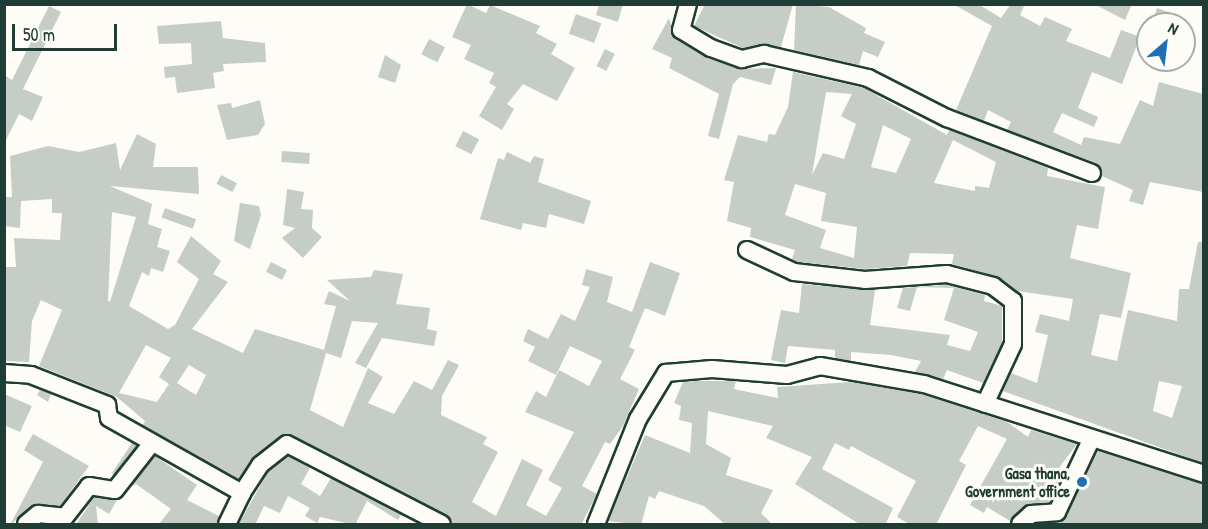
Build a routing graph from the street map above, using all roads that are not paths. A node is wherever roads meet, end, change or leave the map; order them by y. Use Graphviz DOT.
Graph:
graph roads {
  1 [pos="688,4"];
  2 [pos="1092,173"];
  3 [pos="747,250"];
  4 [pos="4,374"];
  5 [pos="985,405"];
  6 [pos="1091,441"];
  7 [pos="152,443"];
  8 [pos="1203,474"];
  9 [pos="242,493"];
  10 [pos="26,525"];
  11 [pos="227,525"];
  12 [pos="442,525"];
  13 [pos="596,525"];
  14 [pos="1020,525"];
  1 -- 2 [label="street"];
  3 -- 5 [label="street"];
  4 -- 7 [label="street"];
  5 -- 6 [label="street"];
  5 -- 13 [label="street"];
  6 -- 8 [label="street"];
  6 -- 14 [label="street"];
  7 -- 9 [label="street"];
  7 -- 10 [label="street"];
  9 -- 11 [label="street"];
  9 -- 12 [label="street"];
}
